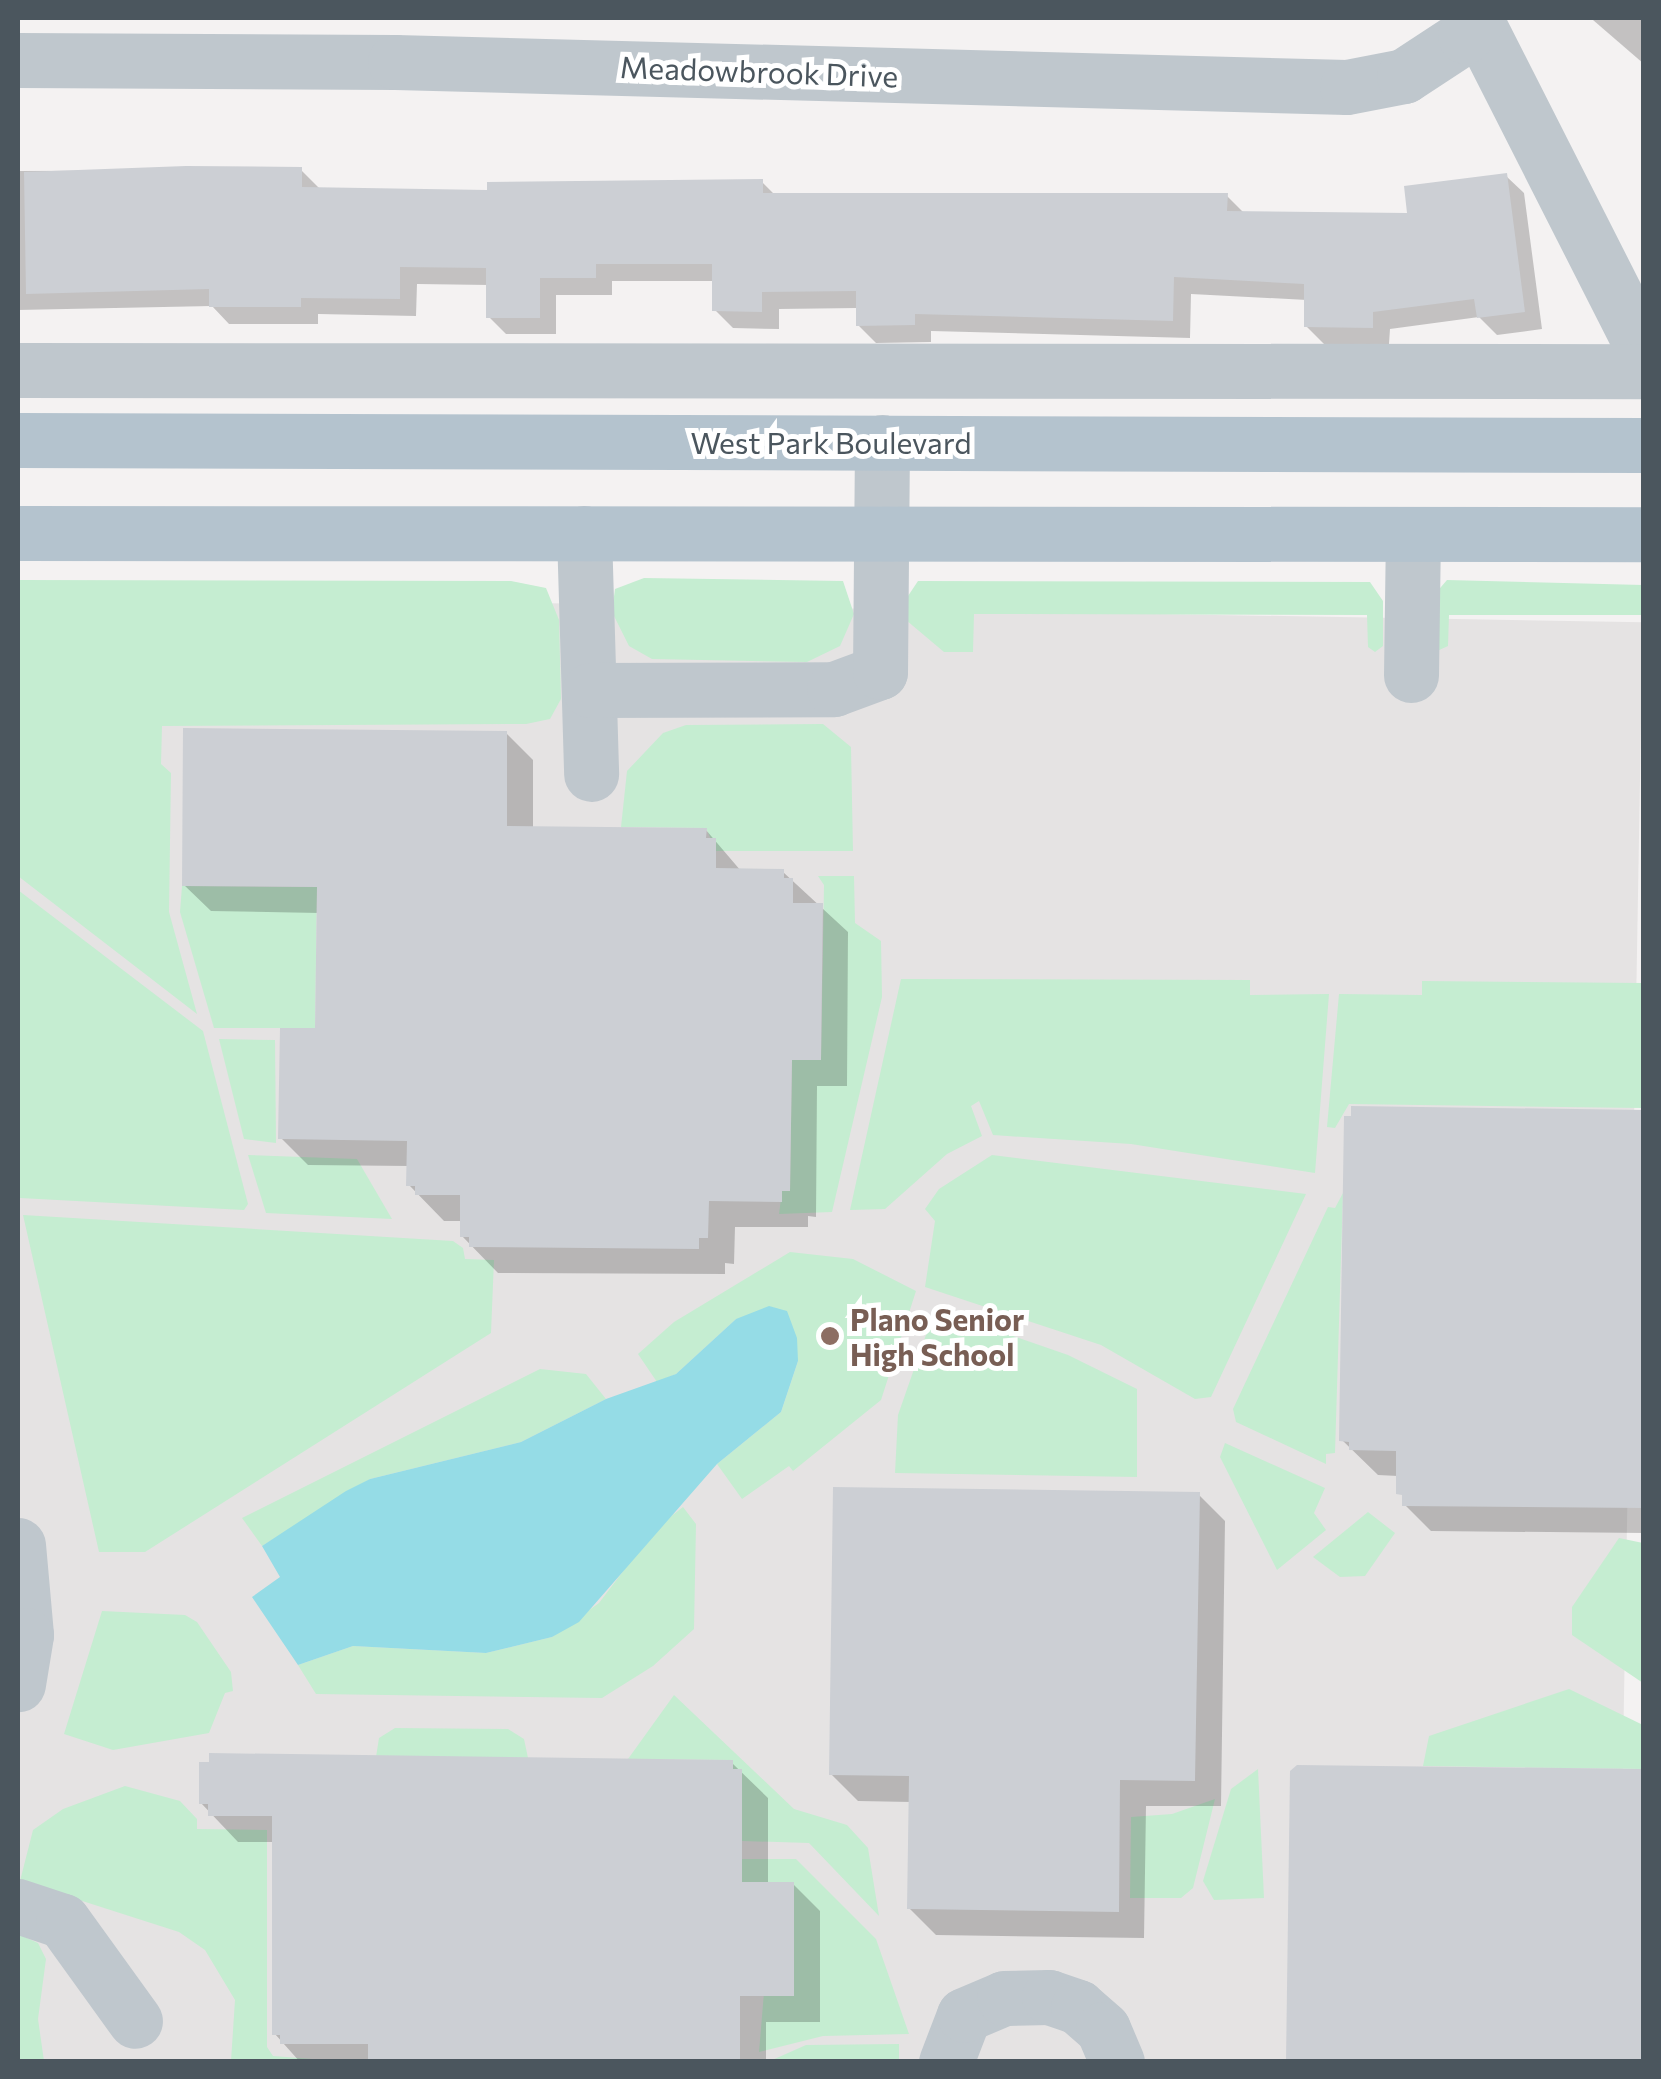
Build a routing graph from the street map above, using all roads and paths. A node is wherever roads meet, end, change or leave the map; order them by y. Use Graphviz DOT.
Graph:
graph roads {
  1 [pos="1477,19"];
  2 [pos="18,60"];
  3 [pos="1644,350"];
  4 [pos="18,370"];
  5 [pos="1644,371"];
  6 [pos="18,440"];
  7 [pos="882,442"];
  8 [pos="1644,445"];
  9 [pos="18,533"];
  10 [pos="584,533"];
  11 [pos="882,534"];
  12 [pos="1413,534"];
  13 [pos="1644,534"];
  14 [pos="1411,674"];
  15 [pos="590,690"];
  16 [pos="591,774"];
  17 [pos="18,1545"];
  18 [pos="20,1652"];
  19 [pos="18,1906"];
  20 [pos="135,2021"];
  21 [pos="946,2062"];
  22 [pos="1117,2062"];
  1 -- 2 [label="street, Meadowbrook Drive"];
  1 -- 3 [label="street"];
  4 -- 5 [label="street"];
  6 -- 7 [label="main road, West Park Boulevard"];
  7 -- 8 [label="main road, West Park Boulevard"];
  7 -- 11 [label="street"];
  9 -- 10 [label="main road"];
  10 -- 11 [label="main road"];
  10 -- 15 [label="street"];
  11 -- 12 [label="main road"];
  11 -- 15 [label="street"];
  12 -- 13 [label="main road"];
  12 -- 14 [label="street"];
  15 -- 16 [label="street"];
  17 -- 18 [label="street"];
  19 -- 20 [label="street"];
  21 -- 22 [label="street"];
}
